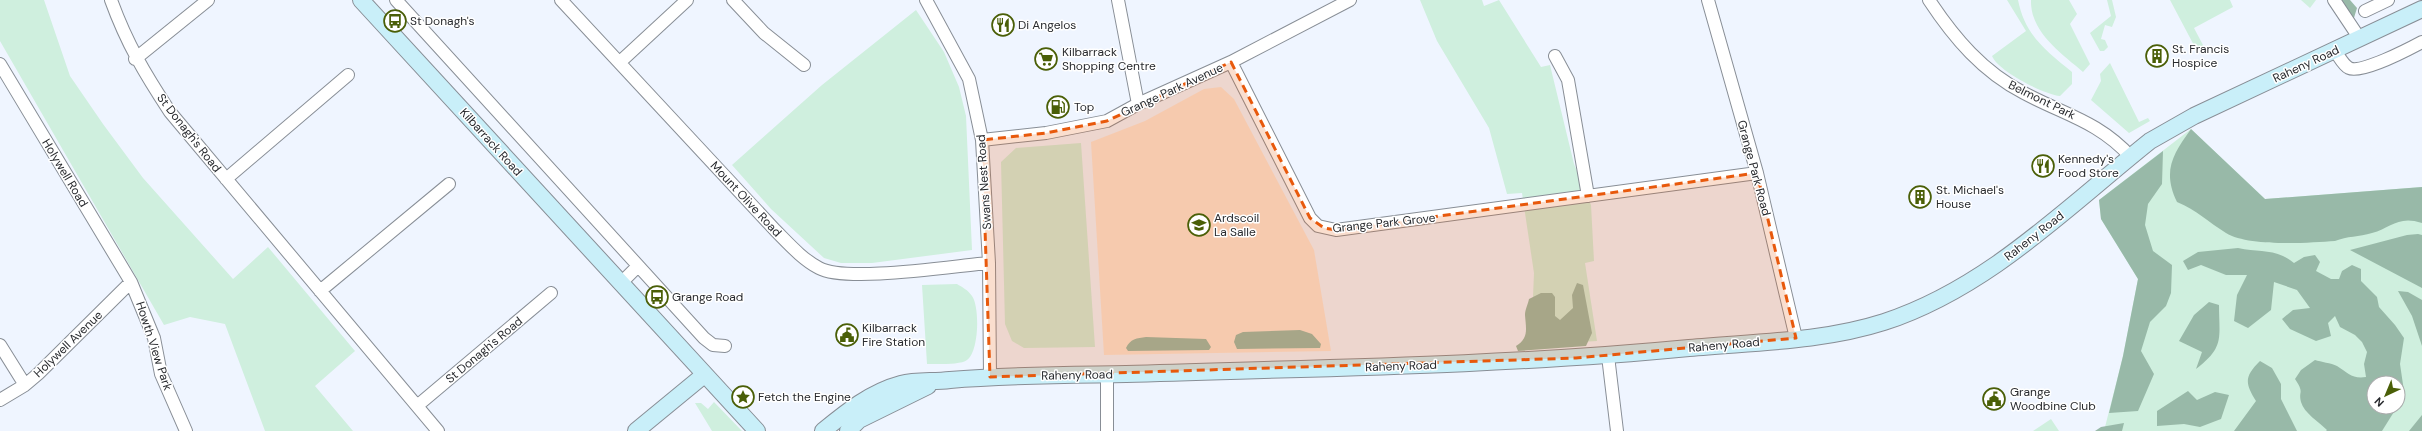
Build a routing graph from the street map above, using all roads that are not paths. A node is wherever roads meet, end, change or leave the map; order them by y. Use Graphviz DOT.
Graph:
graph roads {
  1 [pos="111,0"];
  2 [pos="208,0"];
  3 [pos="361,0"];
  4 [pos="396,0"];
  5 [pos="561,0"];
  6 [pos="687,0"];
  7 [pos="733,0"];
  8 [pos="926,0"];
  9 [pos="1118,0"];
  10 [pos="1350,0"];
  11 [pos="1708,0"];
  12 [pos="1929,0"];
  13 [pos="2334,0"];
  14 [pos="2388,0"];
  15 [pos="2422,9"];
  16 [pos="2365,11"];
  17 [pos="2360,39"];
  18 [pos="2422,42"];
  19 [pos="2335,51"];
  20 [pos="1555,56"];
  21 [pos="136,59"];
  22 [pos="620,62"];
  23 [pos="1231,62"];
  24 [pos="0,64"];
  25 [pos="804,65"];
  26 [pos="348,75"];
  27 [pos="1138,104"];
  28 [pos="982,140"];
  29 [pos="2131,157"];
  30 [pos="1757,173"];
  31 [pos="226,180"];
  32 [pos="449,184"];
  33 [pos="1588,196"];
  34 [pos="989,263"];
  35 [pos="638,266"];
  36 [pos="131,282"];
  37 [pos="620,284"];
  38 [pos="320,291"];
  39 [pos="551,293"];
  40 [pos="1796,338"];
  41 [pos="0,346"];
  42 [pos="725,346"];
  43 [pos="1608,356"];
  44 [pos="1108,374"];
  45 [pos="704,375"];
  46 [pos="990,377"];
  47 [pos="936,382"];
  48 [pos="25,385"];
  49 [pos="0,400"];
  50 [pos="417,406"];
  51 [pos="186,431"];
  52 [pos="438,431"];
  53 [pos="636,431"];
  54 [pos="757,431"];
  55 [pos="823,431"];
  56 [pos="848,431"];
  57 [pos="1107,431"];
  58 [pos="1617,431"];
  1 -- 21 [label="street, St Donagh's Road"];
  2 -- 21 [label="street"];
  3 -- 37 [label="main road, Kilbarrack Road"];
  4 -- 35 [label="street"];
  5 -- 22 [label="street, Mount Olive Road"];
  6 -- 22 [label="street"];
  7 -- 25 [label="street"];
  8 -- 28 [label="street, Swans Nest Road"];
  9 -- 27 [label="street"];
  10 -- 23 [label="street, Grange Park Avenue"];
  11 -- 30 [label="street, Grange Park Road"];
  12 -- 29 [label="street, Belmont Park"];
  13 -- 17 [label="street"];
  14 -- 16 [label="street"];
  15 -- 17 [label="main road, Raheny Road"];
  17 -- 19 [label="main road, Raheny Road"];
  18 -- 19 [label="street"];
  19 -- 29 [label="main road, Raheny Road"];
  20 -- 33 [label="street"];
  21 -- 31 [label="street, St Donagh's Road"];
  22 -- 34 [label="street, Mount Olive Road"];
  23 -- 27 [label="street, Grange Park Avenue"];
  23 -- 33 [label="street, Grange Park Grove"];
  24 -- 36 [label="street, Holywell Road"];
  26 -- 31 [label="street, St Donagh's Road"];
  27 -- 28 [label="street, Grange Park Avenue"];
  28 -- 34 [label="street, Swans Nest Road"];
  29 -- 40 [label="main road, Raheny Road"];
  30 -- 33 [label="street, Grange Park Grove"];
  30 -- 40 [label="street, Grange Park Road"];
  31 -- 38 [label="street, St Donagh's Road"];
  32 -- 38 [label="street"];
  34 -- 46 [label="street, Swans Nest Road"];
  35 -- 37 [label="street"];
  35 -- 42 [label="street"];
  36 -- 48 [label="street, Holywell Avenue"];
  36 -- 51 [label="street, Howth View Park"];
  37 -- 45 [label="main road, Kilbarrack Road"];
  38 -- 50 [label="street, St Donagh's Road"];
  39 -- 50 [label="street, St Donagh's Road"];
  40 -- 43 [label="main road, Raheny Road"];
  41 -- 48 [label="street"];
  43 -- 44 [label="main road, Raheny Road"];
  43 -- 58 [label="street"];
  44 -- 46 [label="main road, Raheny Road"];
  44 -- 57 [label="street"];
  45 -- 53 [label="main road"];
  45 -- 54 [label="main road, Kilbarrack Road"];
  46 -- 47 [label="main road, Raheny Road"];
  47 -- 55 [label="main road, Raheny Road"];
  47 -- 56 [label="main road, Raheny Road"];
  48 -- 49 [label="street, Holywell Avenue"];
  50 -- 52 [label="street, St Donagh's Road"];
}
